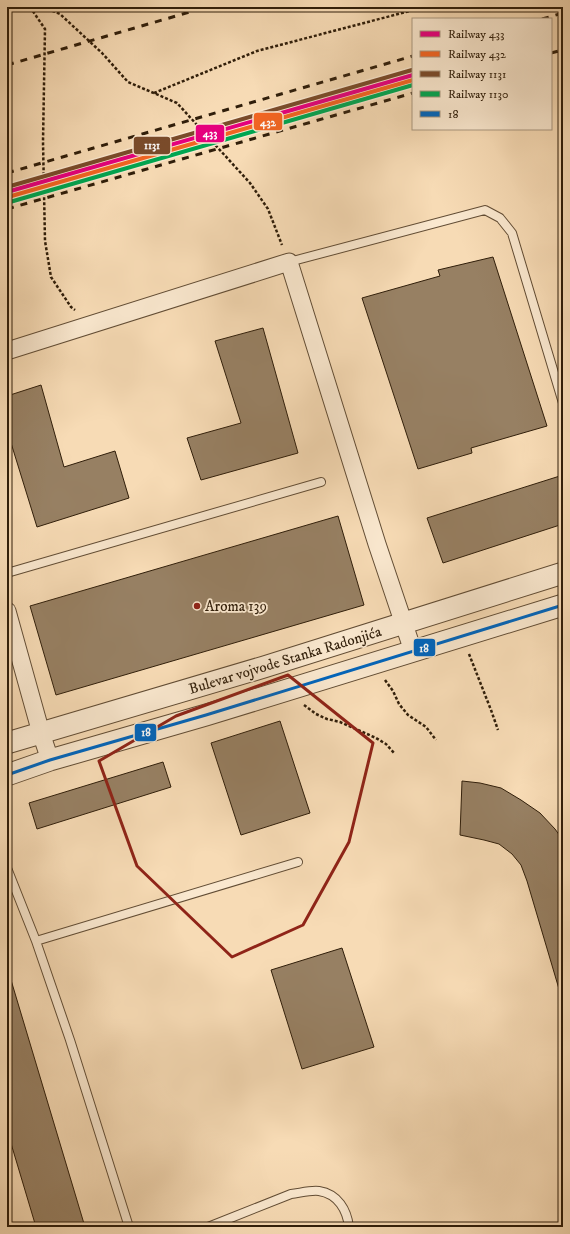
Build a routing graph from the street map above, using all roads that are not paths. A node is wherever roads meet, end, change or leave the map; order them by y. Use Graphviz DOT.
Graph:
graph roads {
  1 [pos="289,262"];
  2 [pos="7,351"];
  3 [pos="563,403"];
  4 [pos="321,482"];
  5 [pos="7,573"];
  6 [pos="563,573"];
  7 [pos="563,605"];
  8 [pos="7,611"];
  9 [pos="403,623"];
  10 [pos="413,650"];
  11 [pos="41,733"];
  12 [pos="7,743"];
  13 [pos="50,760"];
  14 [pos="7,775"];
  15 [pos="298,862"];
  16 [pos="7,868"];
  17 [pos="36,941"];
  18 [pos="129,1227"];
  19 [pos="208,1227"];
  20 [pos="349,1227"];
  1 -- 2 [label="street"];
  1 -- 3 [label="lane"];
  1 -- 9 [label="street"];
  4 -- 5 [label="lane"];
  6 -- 9 [label="street, Bulevar vojvode Stanka Radonjića"];
  7 -- 10 [label="street, Bulevar vojvode Stanka Radonjića"];
  8 -- 11 [label="street"];
  9 -- 10 [label="street"];
  9 -- 11 [label="street, Bulevar vojvode Stanka Radonjića"];
  10 -- 13 [label="street, Bulevar vojvode Stanka Radonjića"];
  11 -- 12 [label="street, Bulevar vojvode Stanka Radonjića"];
  11 -- 13 [label="street"];
  13 -- 14 [label="street, Bulevar vojvode Stanka Radonjića"];
  15 -- 17 [label="lane"];
  16 -- 17 [label="lane"];
  17 -- 18 [label="lane"];
  19 -- 20 [label="lane"];
}
